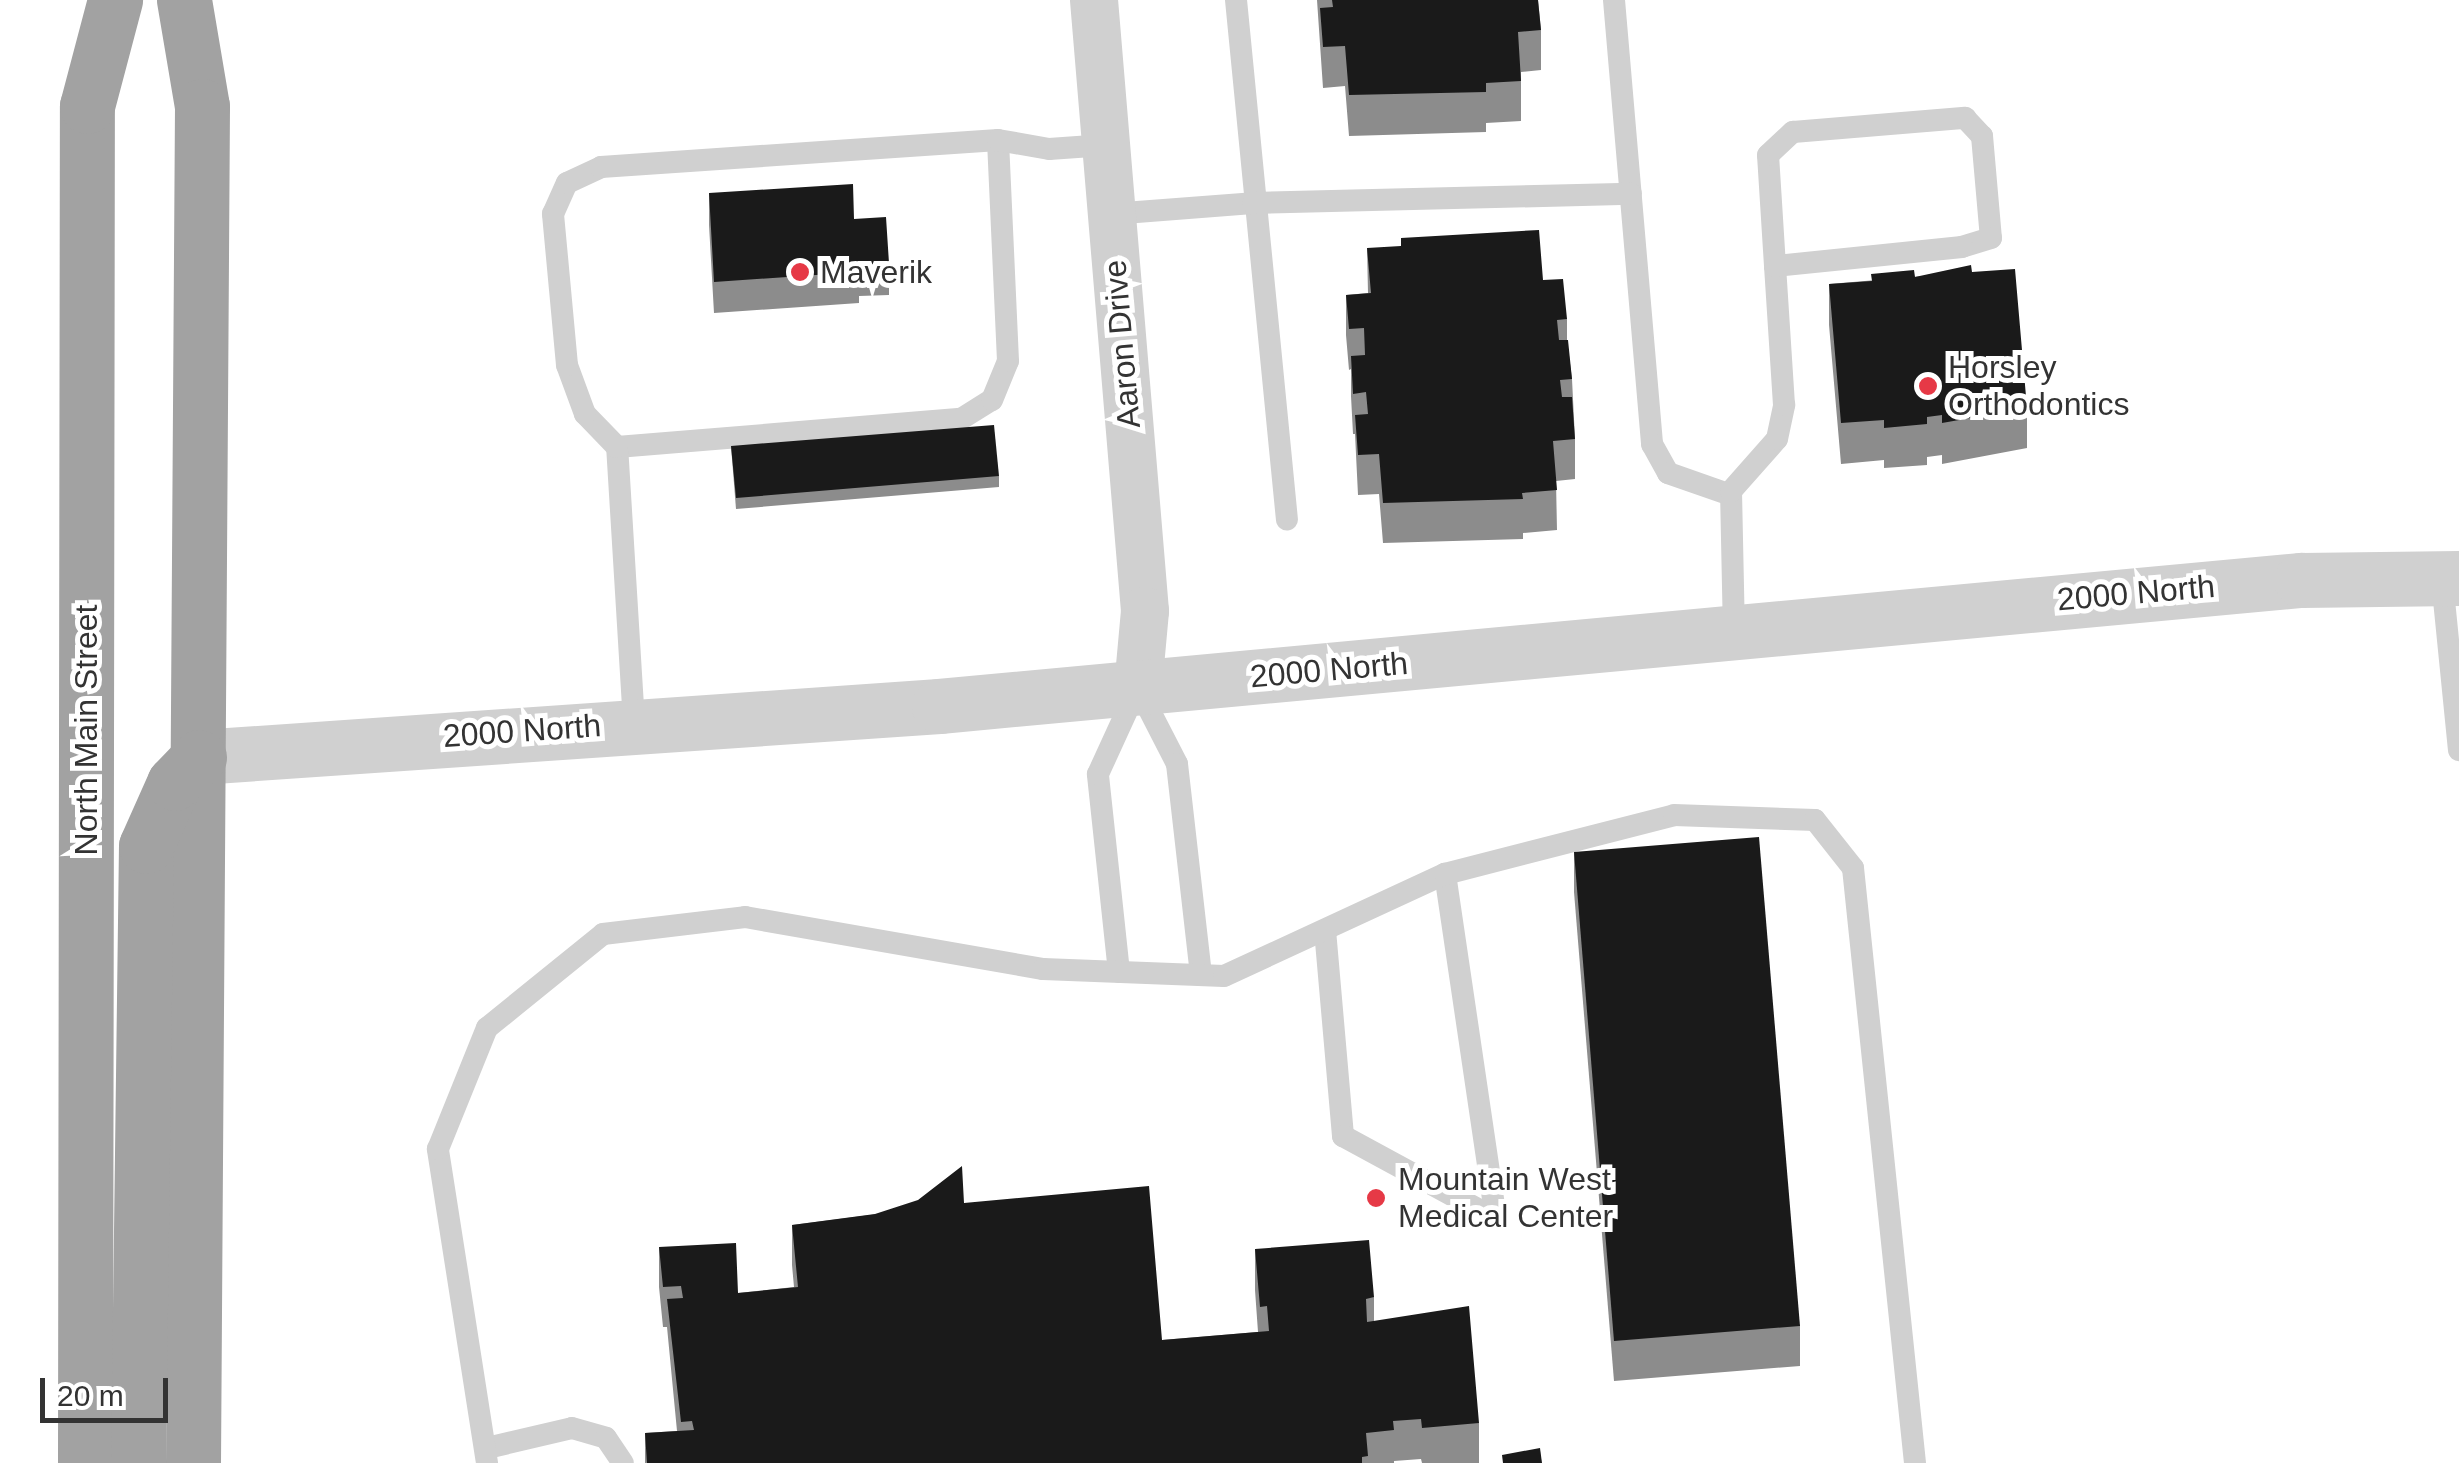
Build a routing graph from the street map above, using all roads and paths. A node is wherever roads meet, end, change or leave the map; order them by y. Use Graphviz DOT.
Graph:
graph roads {
  1 [pos="115,0"];
  2 [pos="184,0"];
  3 [pos="1094,0"];
  4 [pos="1236,0"];
  5 [pos="1614,0"];
  6 [pos="998,140"];
  7 [pos="1106,145"];
  8 [pos="1631,194"];
  9 [pos="1253,203"];
  10 [pos="1111,214"];
  11 [pos="1775,266"];
  12 [pos="617,447"];
  13 [pos="1731,495"];
  14 [pos="1287,520"];
  15 [pos="2450,579"];
  16 [pos="1734,634"];
  17 [pos="1138,688"];
  18 [pos="634,722"];
  19 [pos="2459,750"];
  20 [pos="199,756"];
  21 [pos="1444,874"];
  22 [pos="1325,930"];
  23 [pos="1118,972"];
  24 [pos="1201,975"];
  25 [pos="487,1456"];
  26 [pos="85,1463"];
  27 [pos="138,1463"];
  28 [pos="193,1463"];
  29 [pos="623,1463"];
  30 [pos="1914,1463"];
  1 -- 26 [label="highway, North Main Street"];
  2 -- 20 [label="highway"];
  3 -- 7 [label="street, Aaron Drive"];
  4 -- 9 [label="lane"];
  5 -- 8 [label="lane"];
  6 -- 7 [label="lane"];
  6 -- 12 [label="lane"];
  6 -- 12 [label="lane"];
  7 -- 10 [label="street, Aaron Drive"];
  8 -- 9 [label="lane"];
  8 -- 13 [label="lane"];
  9 -- 10 [label="lane"];
  9 -- 14 [label="lane"];
  10 -- 17 [label="street, Aaron Drive"];
  11 -- 11 [label="lane"];
  11 -- 13 [label="lane"];
  12 -- 18 [label="lane"];
  13 -- 16 [label="lane"];
  15 -- 16 [label="street, 2000 North"];
  15 -- 19 [label="lane"];
  16 -- 17 [label="street, 2000 North"];
  17 -- 18 [label="street, 2000 North"];
  17 -- 23 [label="lane"];
  17 -- 24 [label="lane"];
  18 -- 20 [label="street, 2000 North"];
  20 -- 27 [label="highway"];
  20 -- 28 [label="highway"];
  21 -- 22 [label="lane"];
  21 -- 22 [label="lane"];
  21 -- 30 [label="lane"];
  22 -- 24 [label="lane"];
  23 -- 24 [label="lane"];
  23 -- 25 [label="lane"];
  25 -- 29 [label="lane"];
}
